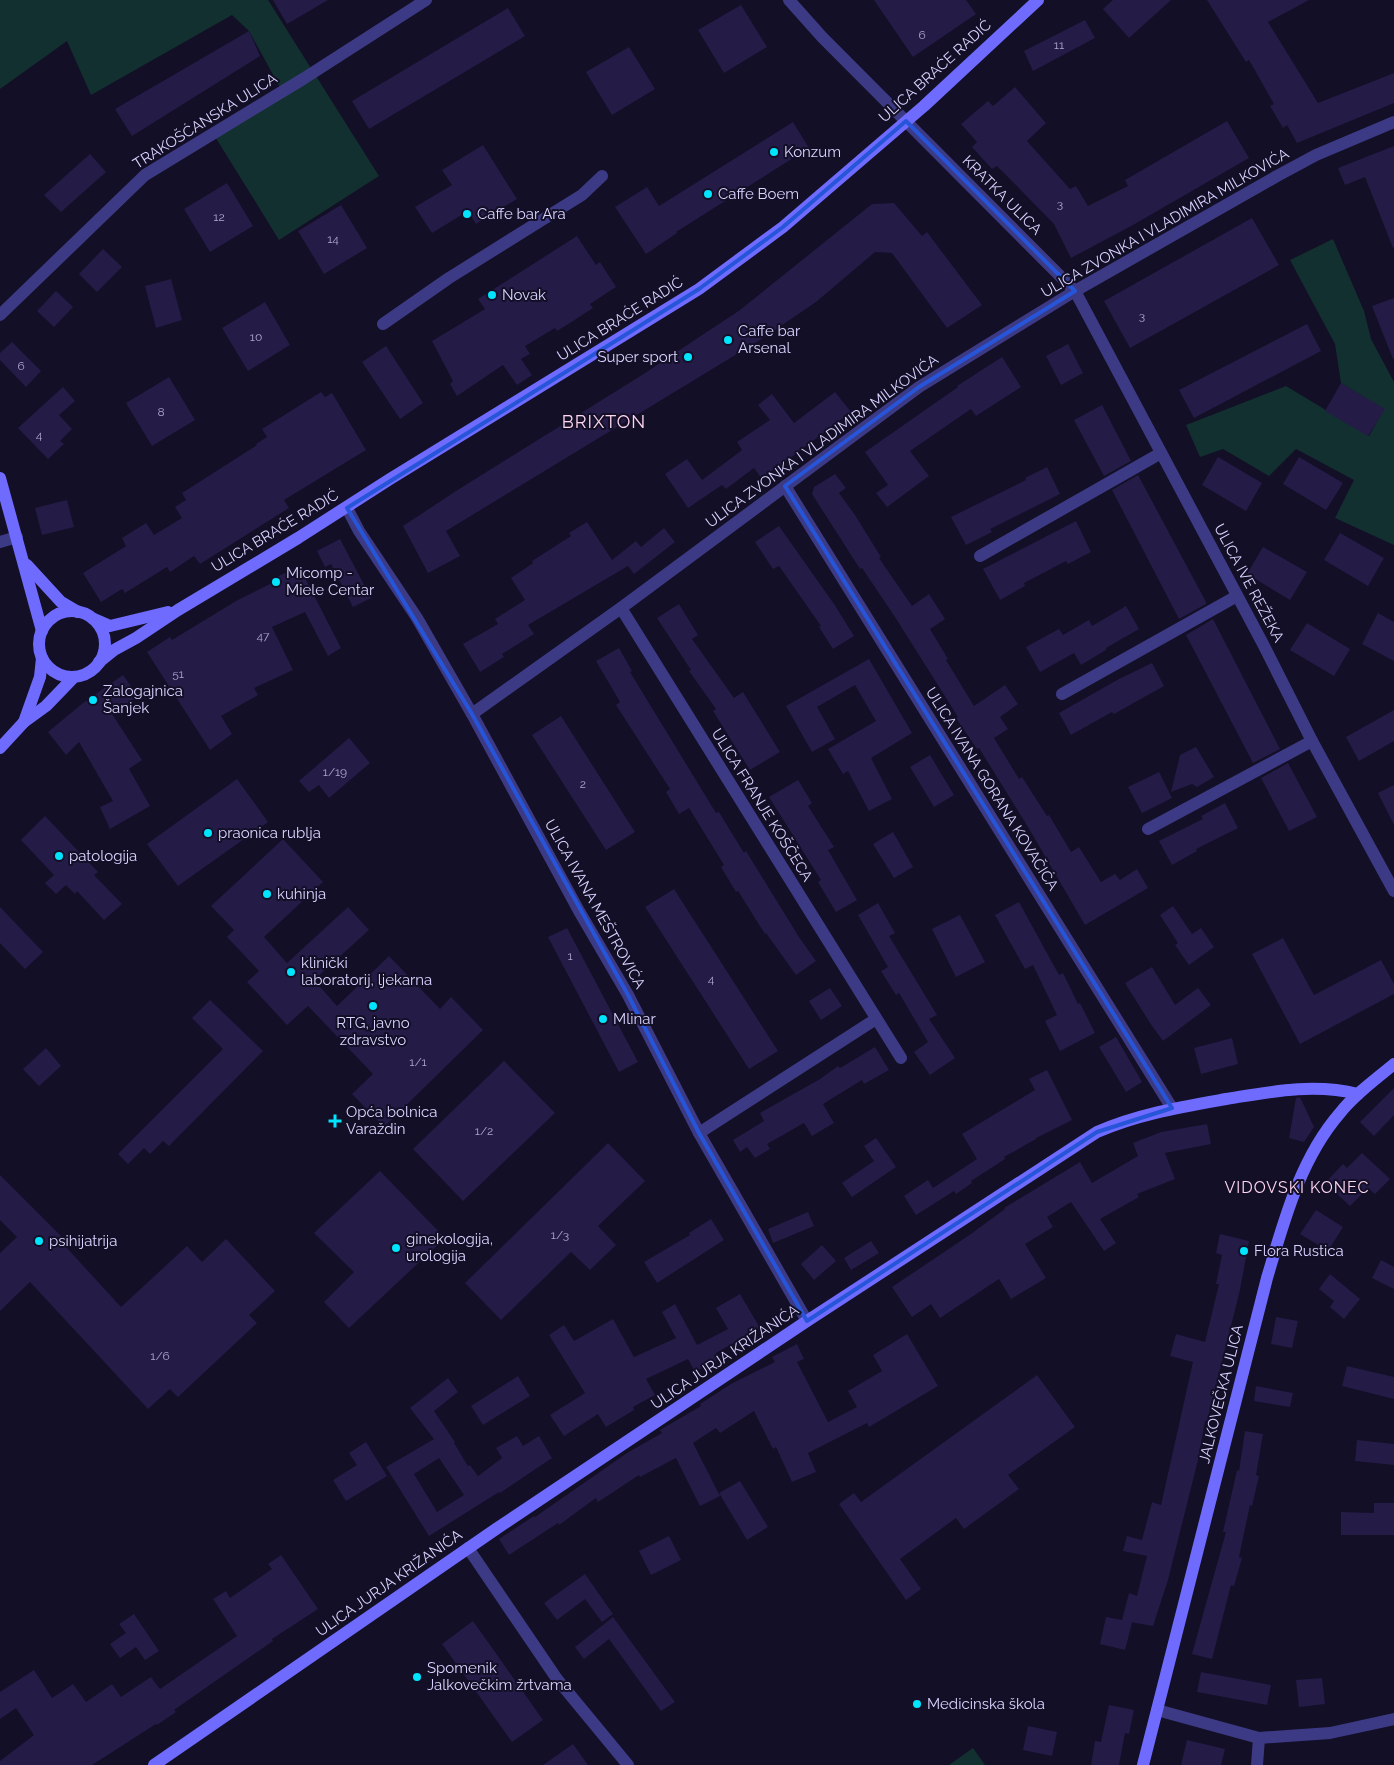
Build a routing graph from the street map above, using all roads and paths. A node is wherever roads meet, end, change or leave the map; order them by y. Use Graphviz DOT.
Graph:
graph roads {
  1 [pos="426,0"];
  2 [pos="789,0"];
  3 [pos="1038,0"];
  4 [pos="906,121"];
  5 [pos="1394,122"];
  6 [pos="602,176"];
  7 [pos="1075,292"];
  8 [pos="0,315"];
  9 [pos="383,324"];
  10 [pos="1161,453"];
  11 [pos="0,478"];
  12 [pos="785,486"];
  13 [pos="346,508"];
  14 [pos="17,537"];
  15 [pos="0,542"];
  16 [pos="980,556"];
  17 [pos="24,562"];
  18 [pos="1237,596"];
  19 [pos="621,608"];
  20 [pos="178,610"];
  21 [pos="84,614"];
  22 [pos="42,631"];
  23 [pos="42,658"];
  24 [pos="99,662"];
  25 [pos="74,677"];
  26 [pos="1062,694"];
  27 [pos="472,714"];
  28 [pos="24,722"];
  29 [pos="1312,740"];
  30 [pos="0,748"];
  31 [pos="1148,829"];
  32 [pos="1394,891"];
  33 [pos="876,1019"];
  34 [pos="901,1058"];
  35 [pos="1394,1064"];
  36 [pos="1358,1094"];
  37 [pos="1172,1108"];
  38 [pos="699,1132"];
  39 [pos="807,1321"];
  40 [pos="468,1548"];
  41 [pos="1157,1710"];
  42 [pos="1394,1719"];
  43 [pos="1259,1738"];
  44 [pos="154,1765"];
  45 [pos="628,1765"];
  46 [pos="1143,1765"];
  47 [pos="1257,1765"];
  1 -- 8 [label="street, TRAKOŠĆANSKA ULICA"];
  2 -- 4 [label="street"];
  3 -- 4 [label="main road, ULICA BRAĆE RADIĆ"];
  4 -- 7 [label="street, KRATKA ULICA"];
  4 -- 13 [label="main road, ULICA BRAĆE RADIĆ"];
  5 -- 7 [label="street, ULICA ZVONKA I VLADIMIRA MILKOVIĆA"];
  6 -- 9 [label="street"];
  7 -- 10 [label="street, ULICA IVE REŽEKA"];
  7 -- 12 [label="street, ULICA ZVONKA I VLADIMIRA MILKOVIĆA"];
  10 -- 16 [label="street"];
  10 -- 18 [label="street, ULICA IVE REŽEKA"];
  11 -- 14 [label="main road"];
  12 -- 19 [label="street, ULICA ZVONKA I VLADIMIRA MILKOVIĆA"];
  12 -- 37 [label="street, ULICA IVANA GORANA KOVAČIĆA"];
  13 -- 20 [label="main road, ULICA BRAĆE RADIĆ"];
  13 -- 27 [label="street, ULICA IVANA MEŠTROVIĆA"];
  14 -- 15 [label="street"];
  14 -- 17 [label="main road"];
  17 -- 21 [label="main road"];
  17 -- 22 [label="main road"];
  18 -- 26 [label="street"];
  18 -- 29 [label="street, ULICA IVE REŽEKA"];
  19 -- 27 [label="street, ULICA ZVONKA I VLADIMIRA MILKOVIĆA"];
  19 -- 33 [label="street, ULICA FRANJE KOŠČECA"];
  20 -- 21 [label="main road, ULICA BRAĆE RADIĆ"];
  20 -- 24 [label="main road, ULICA BRAĆE RADIĆ"];
  21 -- 22 [label="main road"];
  21 -- 24 [label="main road"];
  22 -- 23 [label="main road"];
  23 -- 25 [label="main road"];
  23 -- 28 [label="main road"];
  24 -- 25 [label="main road"];
  25 -- 28 [label="main road"];
  27 -- 38 [label="street, ULICA IVANA MEŠTROVIĆA"];
  28 -- 30 [label="main road"];
  29 -- 31 [label="street"];
  29 -- 32 [label="street, ULICA IVE REŽEKA"];
  33 -- 34 [label="street, ULICA FRANJE KOŠČECA"];
  33 -- 38 [label="street"];
  35 -- 36 [label="main road, JALKOVEČKA ULICA"];
  36 -- 37 [label="main road, ULICA JURJA KRIŽANIĆA"];
  36 -- 41 [label="main road, JALKOVEČKA ULICA"];
  37 -- 39 [label="main road, ULICA JURJA KRIŽANIĆA"];
  38 -- 39 [label="street, ULICA IVANA MEŠTROVIĆA"];
  39 -- 40 [label="main road, ULICA JURJA KRIŽANIĆA"];
  40 -- 44 [label="main road, ULICA JURJA KRIŽANIĆA"];
  40 -- 45 [label="street"];
  41 -- 43 [label="street"];
  41 -- 46 [label="main road, JALKOVEČKA ULICA"];
  42 -- 43 [label="street"];
  43 -- 47 [label="street"];
}
